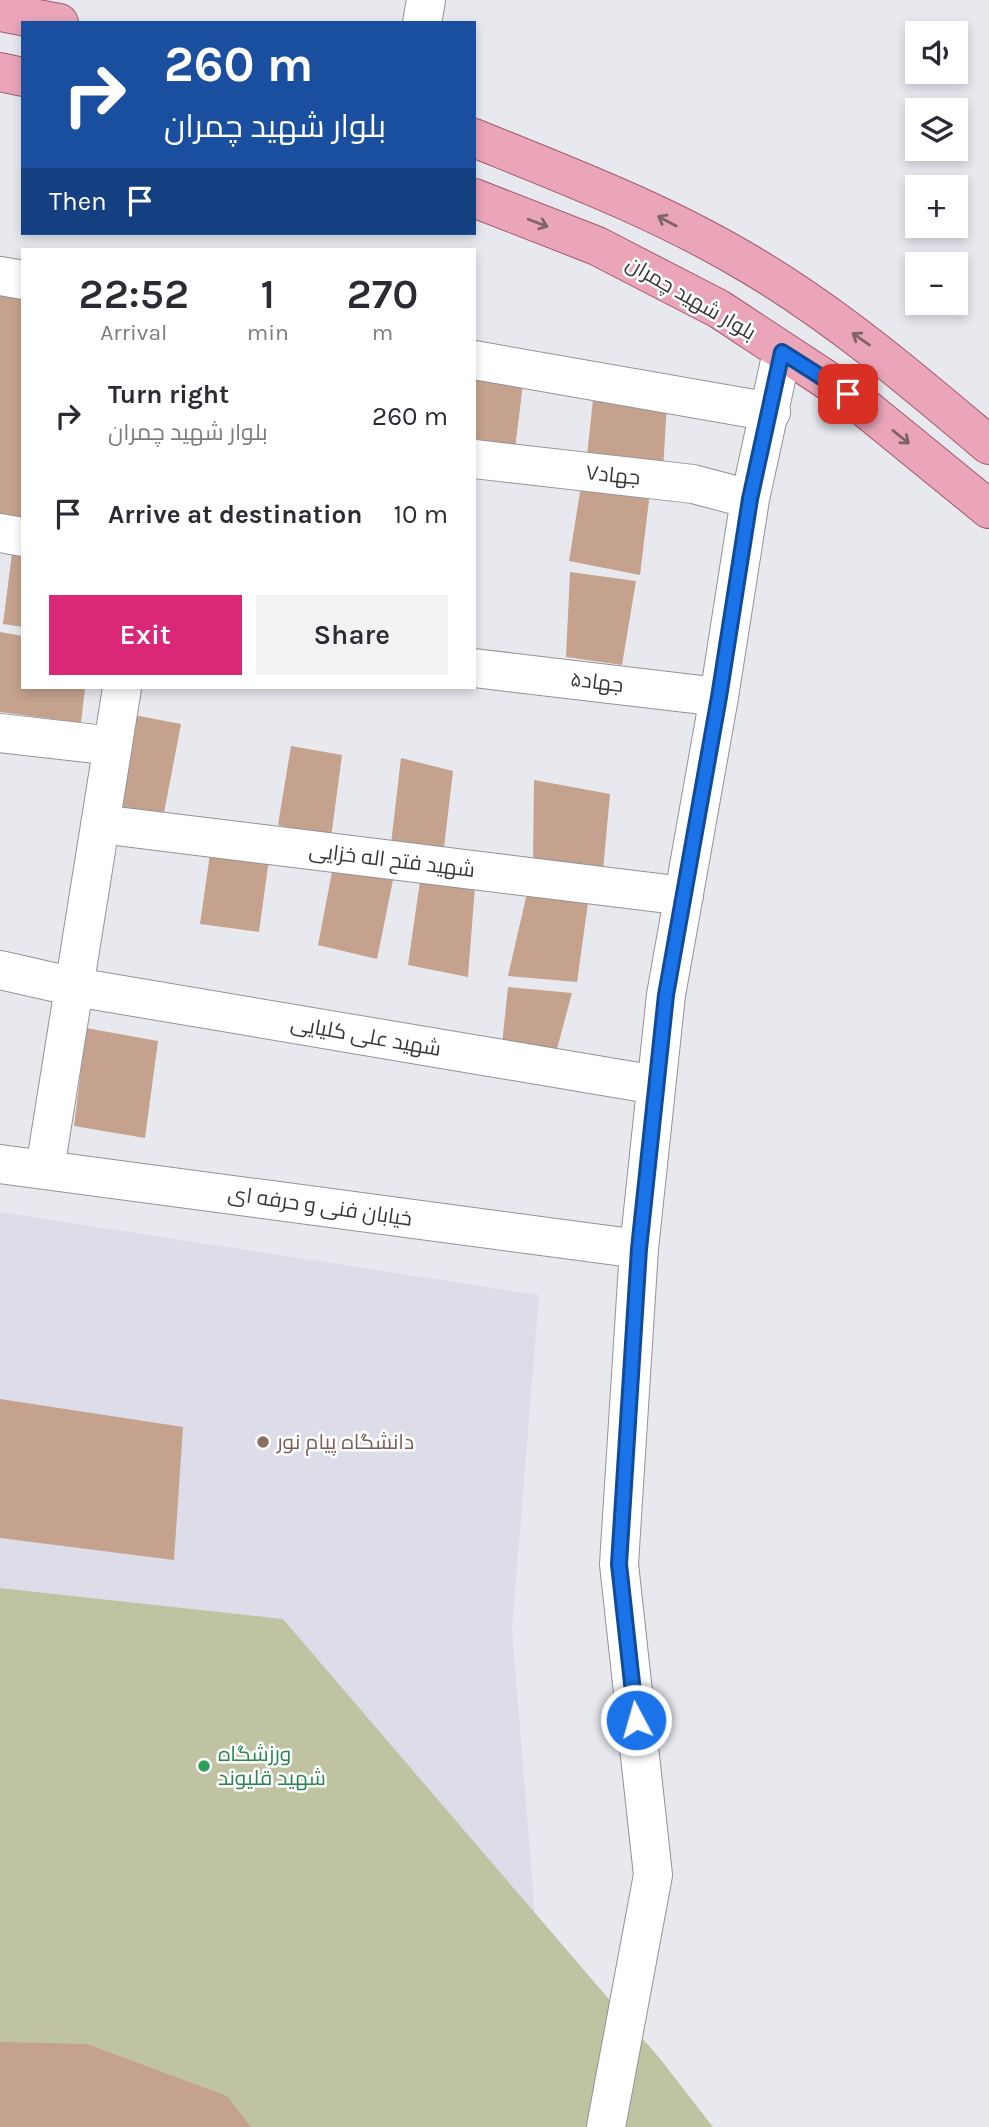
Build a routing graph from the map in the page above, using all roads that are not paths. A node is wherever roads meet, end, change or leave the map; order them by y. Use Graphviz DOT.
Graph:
graph roads {
  1 [pos="426,0"];
  2 [pos="0,12"];
  3 [pos="48,21"];
  4 [pos="422,21"];
  5 [pos="0,72"];
  6 [pos="21,77"];
  7 [pos="476,139"];
  8 [pos="476,199"];
  9 [pos="0,276"];
  10 [pos="21,280"];
  11 [pos="782,352"];
  12 [pos="476,360"];
  13 [pos="771,412"];
  14 [pos="989,445"];
  15 [pos="476,459"];
  16 [pos="750,499"];
  17 [pos="989,509"];
  18 [pos="0,534"];
  19 [pos="21,537"];
  20 [pos="476,668"];
  21 [pos="122,689"];
  22 [pos="719,697"];
  23 [pos="0,733"];
  24 [pos="113,746"];
  25 [pos="100,824"];
  26 [pos="684,896"];
  27 [pos="0,970"];
  28 [pos="75,987"];
  29 [pos="656,1084"];
  30 [pos="0,1164"];
  31 [pos="46,1169"];
  32 [pos="639,1249"];
  33 [pos="606,2127"];
  1 -- 4 [label="street"];
  2 -- 3 [label="main road"];
  5 -- 6 [label="main road"];
  14 -- 7 [label="main road, one-way"];
  8 -- 11 [label="main road, بلوار شهید چمران, one-way"];
  9 -- 10 [label="street"];
  11 -- 13 [label="street"];
  11 -- 17 [label="main road, بلوار شهید چمران, one-way"];
  12 -- 13 [label="street"];
  13 -- 16 [label="street"];
  15 -- 16 [label="street, جهاد۷"];
  16 -- 22 [label="street"];
  18 -- 19 [label="street"];
  20 -- 22 [label="street, جهاد۵"];
  21 -- 24 [label="street"];
  22 -- 26 [label="street"];
  23 -- 24 [label="street"];
  24 -- 25 [label="street"];
  25 -- 26 [label="street, شهید فتح اله خزایی"];
  25 -- 28 [label="street"];
  26 -- 29 [label="street"];
  27 -- 28 [label="street, شهید علی کلیایی"];
  28 -- 29 [label="street, شهید علی کلیایی"];
  28 -- 31 [label="street"];
  29 -- 32 [label="street"];
  30 -- 31 [label="street, خیابان فنی و حرفه ای"];
  31 -- 32 [label="street, خیابان فنی و حرفه ای"];
  32 -- 33 [label="street"];
}
